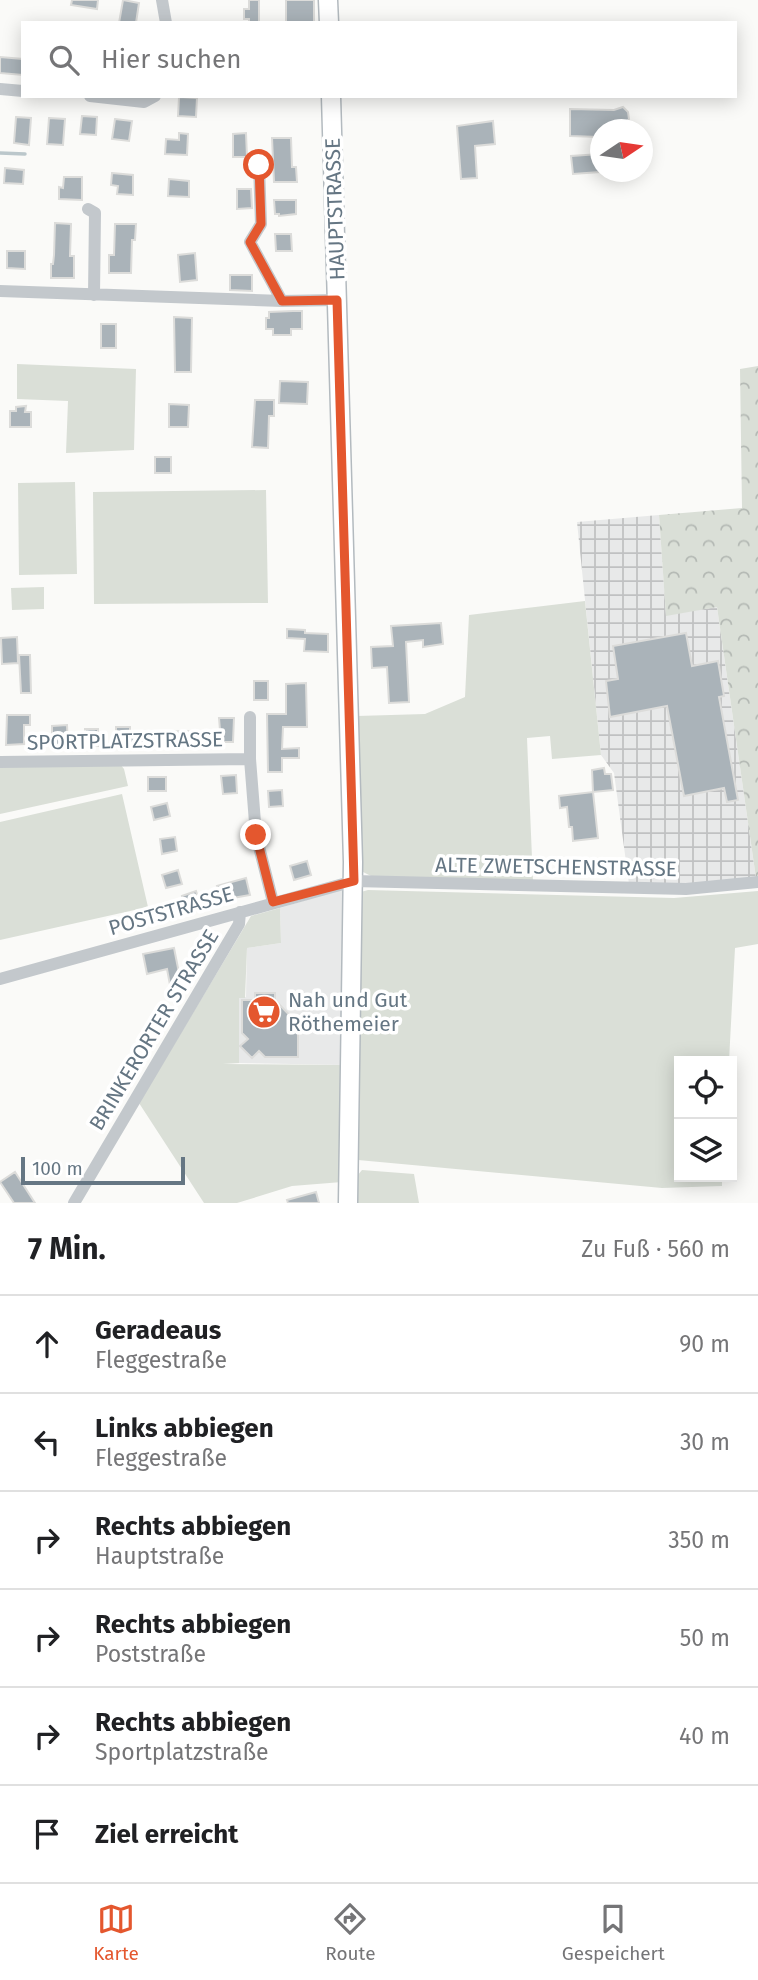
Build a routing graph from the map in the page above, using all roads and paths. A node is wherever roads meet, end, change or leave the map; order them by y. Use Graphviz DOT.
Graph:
graph roads {
  1 [pos="162,0"];
  2 [pos="328,0"];
  3 [pos="166,21"];
  4 [pos="329,21"];
  5 [pos="0,89"];
  6 [pos="21,91"];
  7 [pos="108,98"];
  8 [pos="151,98"];
  9 [pos="331,98"];
  10 [pos="259,165"];
  11 [pos="88,209"];
  12 [pos="0,291"];
  13 [pos="94,295"];
  14 [pos="337,300"];
  15 [pos="282,301"];
  16 [pos="250,717"];
  17 [pos="250,759"];
  18 [pos="0,762"];
  19 [pos="354,881"];
  20 [pos="758,882"];
  21 [pos="273,902"];
  22 [pos="240,912"];
  23 [pos="0,979"];
  24 [pos="74,1203"];
  25 [pos="348,1203"];
  1 -- 3 [label="street"];
  2 -- 4 [label="main road"];
  5 -- 6 [label="street"];
  7 -- 8 [label="street"];
  9 -- 14 [label="main road, HAUPTSTRASSE"];
  10 -- 15 [label="street"];
  11 -- 13 [label="street"];
  12 -- 13 [label="street"];
  13 -- 15 [label="street"];
  14 -- 15 [label="street"];
  14 -- 19 [label="main road, HAUPTSTRASSE"];
  16 -- 17 [label="street, SPORTPLATZSTRASSE"];
  17 -- 18 [label="street, SPORTPLATZSTRASSE"];
  17 -- 21 [label="street, SPORTPLATZSTRASSE"];
  19 -- 20 [label="street, ALTE ZWETSCHENSTRASSE"];
  19 -- 21 [label="street, POSTSTRASSE"];
  19 -- 25 [label="main road, HAUPTSTRASSE"];
  21 -- 22 [label="street, POSTSTRASSE"];
  22 -- 23 [label="street, POSTSTRASSE"];
  22 -- 24 [label="street, BRINKERORTER STRASSE"];
}
